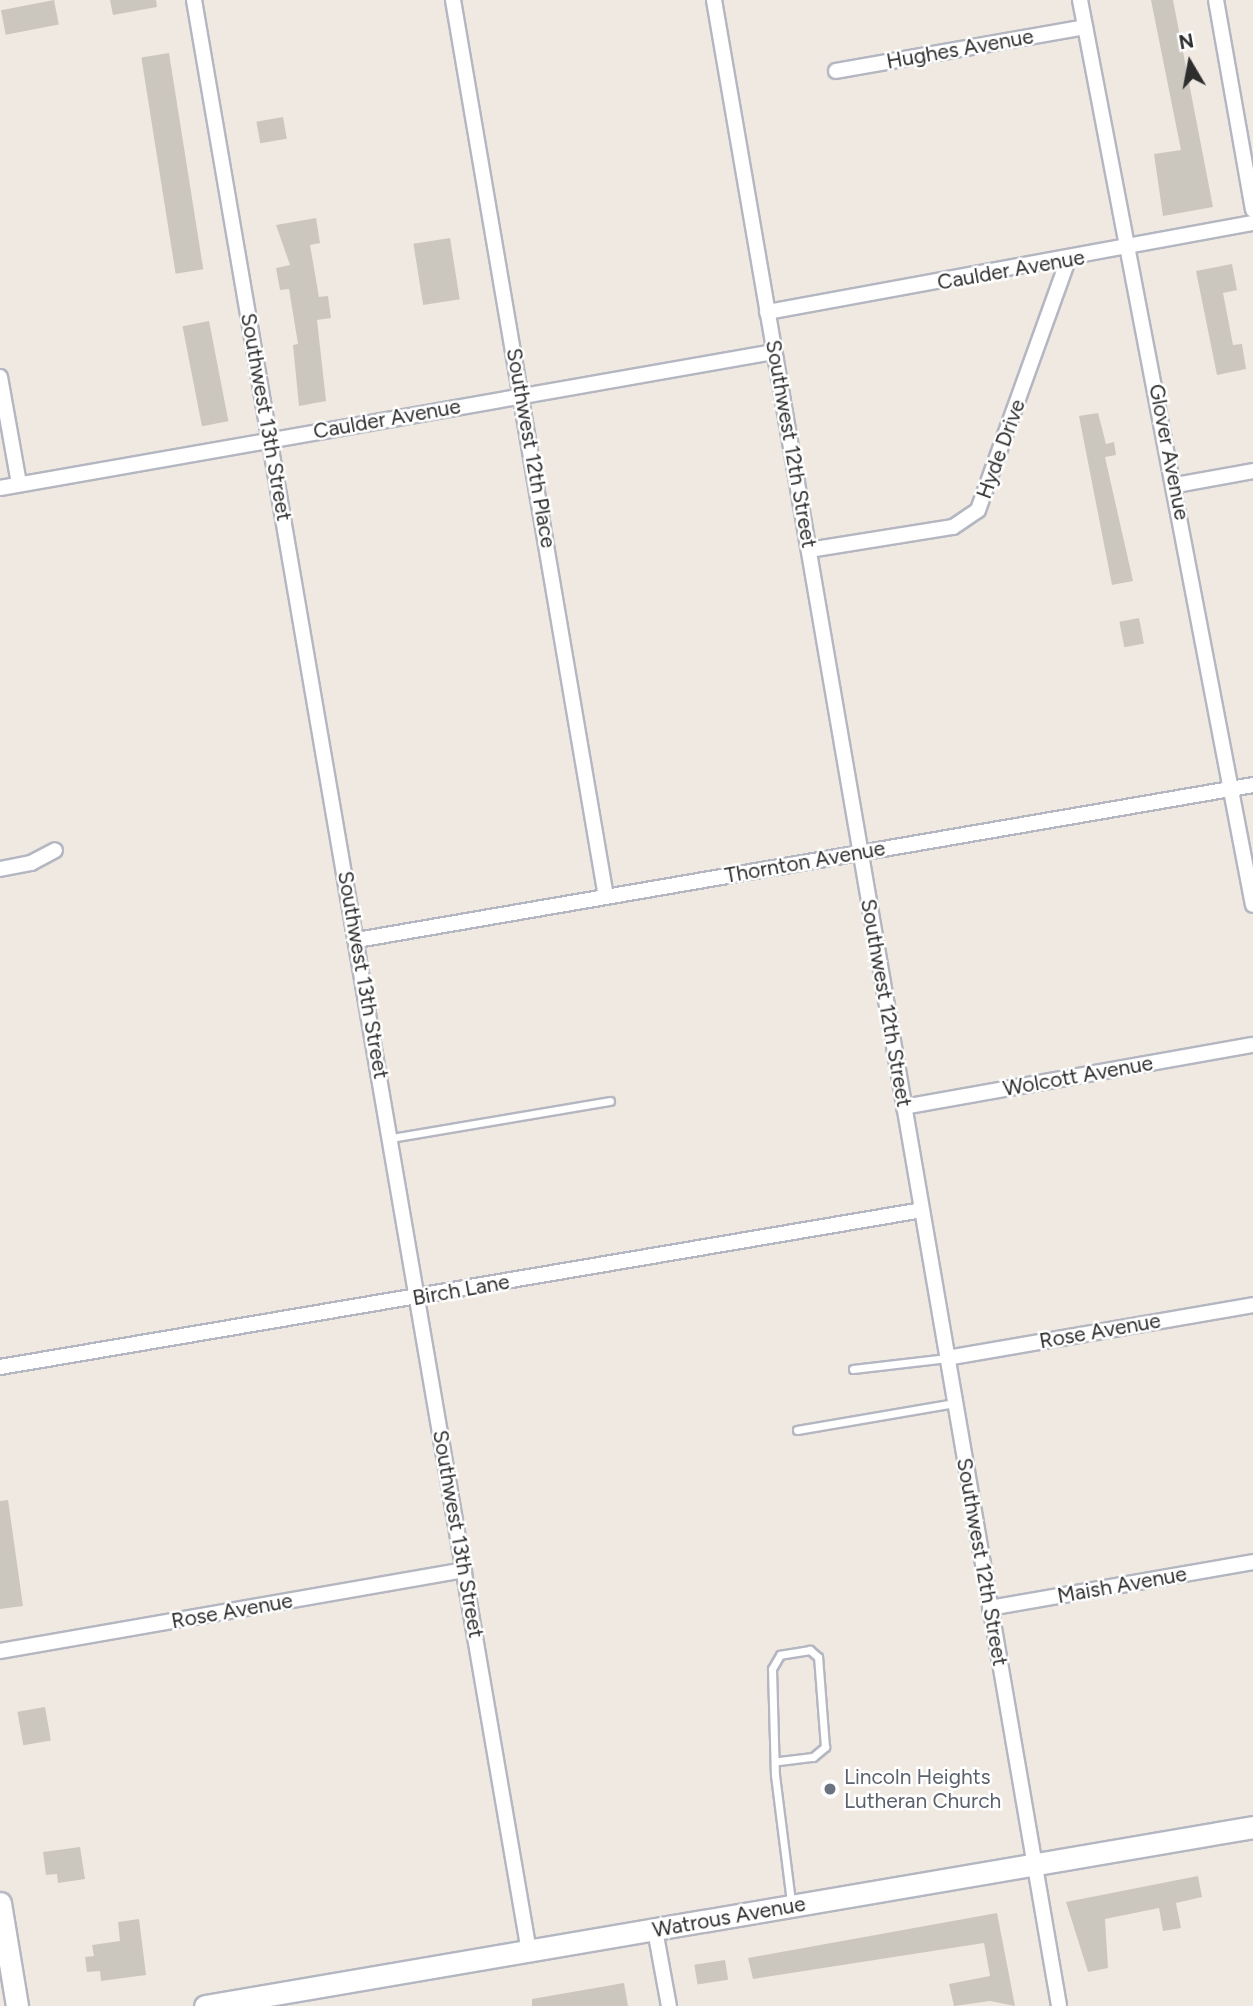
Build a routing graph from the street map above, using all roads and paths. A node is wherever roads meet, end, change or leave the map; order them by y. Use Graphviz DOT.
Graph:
graph roads {
  1 [pos="194,0"];
  2 [pos="453,0"];
  3 [pos="714,0"];
  4 [pos="1080,0"];
  5 [pos="1216,0"];
  6 [pos="1085,27"];
  7 [pos="836,71"];
  8 [pos="1253,210"];
  9 [pos="1253,223"];
  10 [pos="1126,250"];
  11 [pos="1068,260"];
  12 [pos="768,312"];
  13 [pos="774,352"];
  14 [pos="0,377"];
  15 [pos="522,396"];
  16 [pos="270,440"];
  17 [pos="1253,471"];
  18 [pos="19,484"];
  19 [pos="1176,485"];
  20 [pos="0,488"];
  21 [pos="809,550"];
  22 [pos="1253,785"];
  23 [pos="1232,789"];
  24 [pos="55,850"];
  25 [pos="861,852"];
  26 [pos="0,869"];
  27 [pos="606,897"];
  28 [pos="1253,905"];
  29 [pos="357,940"];
  30 [pos="1253,1045"];
  31 [pos="610,1101"];
  32 [pos="904,1107"];
  33 [pos="391,1138"];
  34 [pos="922,1210"];
  35 [pos="418,1298"];
  36 [pos="1253,1304"];
  37 [pos="947,1357"];
  38 [pos="0,1367"];
  39 [pos="853,1369"];
  40 [pos="955,1403"];
  41 [pos="797,1430"];
  42 [pos="1253,1562"];
  43 [pos="464,1570"];
  44 [pos="990,1608"];
  45 [pos="0,1651"];
  46 [pos="779,1761"];
  47 [pos="1253,1827"];
  48 [pos="1035,1865"];
  49 [pos="0,1903"];
  50 [pos="791,1907"];
  51 [pos="655,1930"];
  52 [pos="529,1951"];
  53 [pos="17,2006"];
  54 [pos="205,2006"];
  55 [pos="669,2006"];
  56 [pos="1059,2006"];
  1 -- 16 [label="street, Southwest 13th Street"];
  2 -- 15 [label="street, Southwest 12th Place"];
  3 -- 12 [label="street, Southwest 12th Street"];
  4 -- 6 [label="street, Glover Avenue"];
  5 -- 8 [label="street"];
  6 -- 7 [label="street, Hughes Avenue"];
  6 -- 10 [label="street, Glover Avenue"];
  9 -- 10 [label="street, Caulder Avenue"];
  10 -- 11 [label="street, Caulder Avenue"];
  10 -- 19 [label="street, Glover Avenue"];
  11 -- 12 [label="street, Caulder Avenue"];
  11 -- 21 [label="street, Hyde Drive"];
  12 -- 13 [label="street, Southwest 12th Street"];
  13 -- 15 [label="street, Caulder Avenue"];
  13 -- 21 [label="street, Southwest 12th Street"];
  14 -- 18 [label="street"];
  15 -- 16 [label="street, Caulder Avenue"];
  15 -- 27 [label="street, Southwest 12th Place"];
  16 -- 18 [label="street, Caulder Avenue"];
  16 -- 29 [label="street, Southwest 13th Street"];
  17 -- 19 [label="street"];
  18 -- 20 [label="street, Caulder Avenue"];
  19 -- 23 [label="street, Glover Avenue"];
  21 -- 25 [label="street, Southwest 12th Street"];
  22 -- 23 [label="street, Thornton Avenue"];
  23 -- 25 [label="street, Thornton Avenue"];
  23 -- 28 [label="street, Glover Avenue"];
  24 -- 26 [label="street"];
  25 -- 27 [label="street, Thornton Avenue"];
  25 -- 32 [label="street, Southwest 12th Street"];
  27 -- 29 [label="street, Thornton Avenue"];
  29 -- 33 [label="street, Southwest 13th Street"];
  30 -- 32 [label="street, Wolcott Avenue"];
  31 -- 33 [label="lane"];
  32 -- 34 [label="street, Southwest 12th Street"];
  33 -- 35 [label="street, Southwest 13th Street"];
  34 -- 35 [label="street, Birch Lane"];
  34 -- 37 [label="street, Southwest 12th Street"];
  35 -- 38 [label="street, Birch Lane"];
  35 -- 43 [label="street, Southwest 13th Street"];
  36 -- 37 [label="street, Rose Avenue"];
  37 -- 39 [label="lane"];
  37 -- 40 [label="street, Southwest 12th Street"];
  40 -- 41 [label="lane"];
  40 -- 44 [label="street, Southwest 12th Street"];
  42 -- 44 [label="street, Maish Avenue"];
  43 -- 45 [label="street, Rose Avenue"];
  43 -- 52 [label="street, Southwest 13th Street"];
  44 -- 48 [label="street, Southwest 12th Street"];
  46 -- 46 [label="lane"];
  46 -- 50 [label="lane"];
  47 -- 48 [label="street, Watrous Avenue"];
  48 -- 50 [label="street, Watrous Avenue"];
  48 -- 56 [label="street, Southwest 12th Street"];
  49 -- 53 [label="street"];
  50 -- 51 [label="street, Watrous Avenue"];
  51 -- 52 [label="street, Watrous Avenue"];
  51 -- 55 [label="street"];
  52 -- 54 [label="street, Watrous Avenue"];
}
